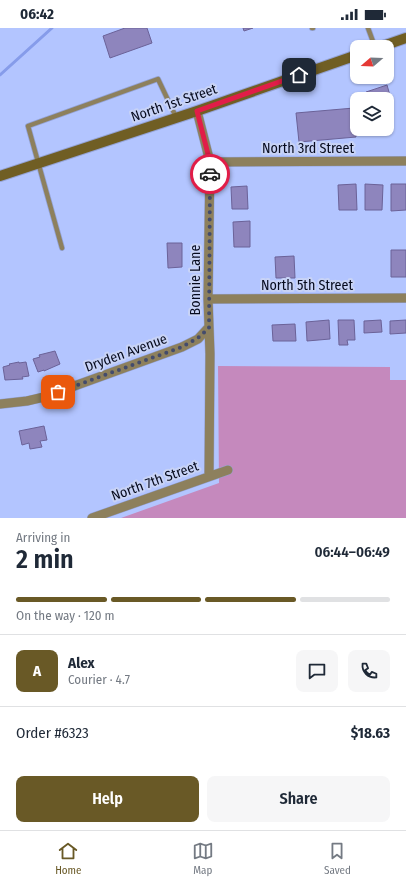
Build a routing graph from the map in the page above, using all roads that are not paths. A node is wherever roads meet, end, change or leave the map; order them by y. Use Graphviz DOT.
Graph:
graph roads {
  1 [pos="368,28"];
  2 [pos="406,38"];
  3 [pos="372,40"];
  4 [pos="394,42"];
  5 [pos="350,57"];
  6 [pos="197,111"];
  7 [pos="176,117"];
  8 [pos="406,161"];
  9 [pos="210,162"];
  10 [pos="39,163"];
  11 [pos="0,176"];
  12 [pos="62,248"];
  13 [pos="406,298"];
  14 [pos="208,299"];
  15 [pos="209,328"];
  16 [pos="0,404"];
  17 [pos="228,470"];
  18 [pos="209,476"];
  19 [pos="92,518"];
  1 -- 3 [label="lane"];
  2 -- 4 [label="main road"];
  5 -- 6 [label="main road, North 1st Street"];
  6 -- 7 [label="main road, North 1st Street"];
  6 -- 9 [label="street, Bonnie Lane"];
  7 -- 10 [label="main road, North 1st Street"];
  7 -- 10 [label="lane"];
  8 -- 9 [label="street, North 3rd Street"];
  9 -- 14 [label="street, Bonnie Lane"];
  10 -- 11 [label="main road, North 1st Street"];
  10 -- 12 [label="lane"];
  13 -- 14 [label="street, North 5th Street"];
  14 -- 15 [label="street, Bonnie Lane"];
  15 -- 16 [label="street, Dryden Avenue"];
  15 -- 18 [label="street, Bonnie Lane"];
  17 -- 18 [label="street, North 7th Street"];
  18 -- 19 [label="street, North 7th Street"];
}
